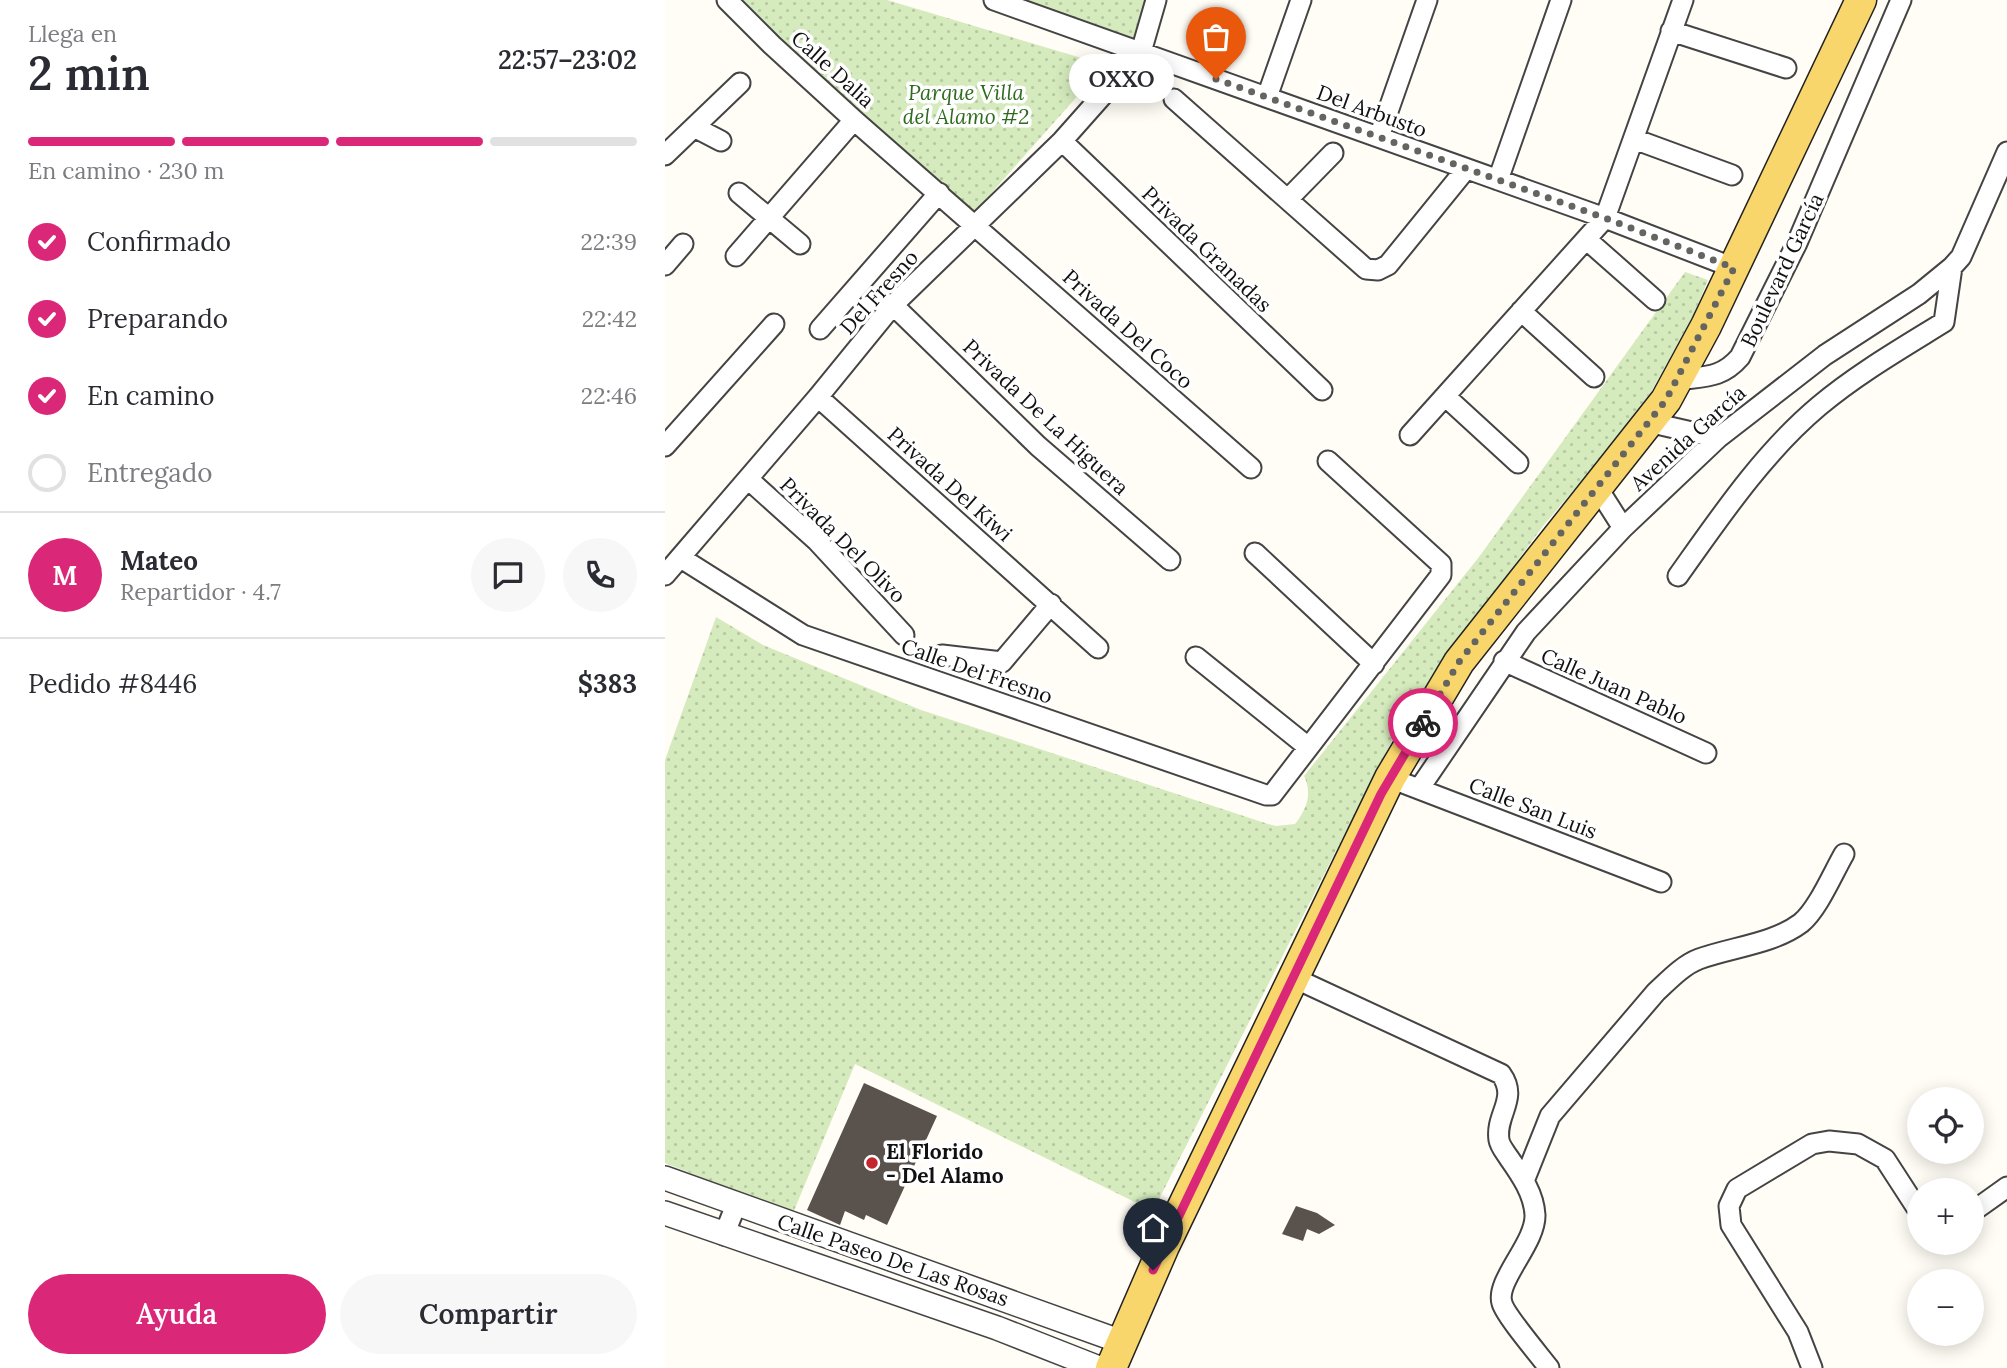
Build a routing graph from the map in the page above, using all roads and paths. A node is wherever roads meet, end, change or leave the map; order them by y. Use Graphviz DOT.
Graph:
graph roads {
  1 [pos="727,0"];
  2 [pos="994,0"];
  3 [pos="1156,0"];
  4 [pos="1301,0"];
  5 [pos="1427,0"];
  6 [pos="1561,0"];
  7 [pos="1683,0"];
  8 [pos="1861,0"];
  9 [pos="1901,0"];
  10 [pos="1671,31"];
  11 [pos="1141,52"];
  12 [pos="1786,68"];
  13 [pos="740,83"];
  14 [pos="1267,97"];
  15 [pos="1174,99"];
  16 [pos="854,120"];
  17 [pos="694,127"];
  18 [pos="1379,137"];
  19 [pos="1634,139"];
  20 [pos="721,141"];
  21 [pos="1062,141"];
  22 [pos="2007,152"];
  23 [pos="1333,153"];
  24 [pos="665,155"];
  25 [pos="1466,169"];
  26 [pos="1732,175"];
  27 [pos="1498,180"];
  28 [pos="739,192"];
  29 [pos="939,193"];
  30 [pos="1289,198"];
  31 [pos="768,216"];
  32 [pos="1605,218"];
  33 [pos="975,223"];
  34 [pos="1585,239"];
  35 [pos="683,244"];
  36 [pos="800,244"];
  37 [pos="736,256"];
  38 [pos="665,265"];
  39 [pos="1952,267"];
  40 [pos="1734,268"];
  41 [pos="1655,300"];
  42 [pos="893,305"];
  43 [pos="1521,311"];
  44 [pos="773,324"];
  45 [pos="820,329"];
  46 [pos="1594,377"];
  47 [pos="1677,380"];
  48 [pos="1322,390"];
  49 [pos="1445,396"];
  50 [pos="818,397"];
  51 [pos="1648,422"];
  52 [pos="1410,435"];
  53 [pos="1718,438"];
  54 [pos="665,446"];
  55 [pos="1328,461"];
  56 [pos="1518,463"];
  57 [pos="1251,468"];
  58 [pos="748,479"];
  59 [pos="1597,487"];
  60 [pos="1623,527"];
  61 [pos="1255,553"];
  62 [pos="681,558"];
  63 [pos="1170,560"];
  64 [pos="665,576"];
  65 [pos="1678,576"];
  66 [pos="1051,604"];
  67 [pos="1499,611"];
  68 [pos="1526,632"];
  69 [pos="904,635"];
  70 [pos="1098,648"];
  71 [pos="942,655"];
  72 [pos="1196,657"];
  73 [pos="1504,661"];
  74 [pos="1374,664"];
  75 [pos="1308,747"];
  76 [pos="1706,753"];
  77 [pos="1390,778"];
  78 [pos="1419,789"];
  79 [pos="1844,854"];
  80 [pos="1661,882"];
  81 [pos="1292,977"];
  82 [pos="665,1178"];
  83 [pos="1524,1181"];
  84 [pos="2007,1187"];
  85 [pos="1907,1193"];
  86 [pos="1984,1203"];
  87 [pos="736,1205"];
  88 [pos="665,1213"];
  89 [pos="724,1235"];
  90 [pos="1051,1316"];
  91 [pos="1041,1344"];
  92 [pos="1116,1355"];
  93 [pos="1099,1368"];
  94 [pos="1549,1368"];
  95 [pos="1812,1368"];
  1 -- 16 [label="street, Calle Dalia"];
  2 -- 11 [label="street, Del Arbusto"];
  3 -- 11 [label="street"];
  4 -- 14 [label="street"];
  5 -- 18 [label="street"];
  6 -- 27 [label="street"];
  7 -- 10 [label="street"];
  8 -- 40 [label="main road, Boulevard García"];
  9 -- 47 [label="street, Boulevard García"];
  10 -- 12 [label="street"];
  10 -- 19 [label="street"];
  11 -- 14 [label="street, Del Arbusto"];
  11 -- 21 [label="street, Del Fresno"];
  13 -- 17 [label="street"];
  14 -- 18 [label="street, Del Arbusto"];
  15 -- 30 [label="street"];
  16 -- 29 [label="street, Calle Dalia"];
  16 -- 31 [label="street"];
  17 -- 20 [label="street"];
  17 -- 24 [label="street"];
  18 -- 25 [label="street, Del Arbusto"];
  19 -- 26 [label="street"];
  19 -- 32 [label="street"];
  21 -- 33 [label="street, Del Fresno"];
  21 -- 48 [label="street, Privada Granadas"];
  22 -- 39 [label="street, Avenida García"];
  23 -- 30 [label="street"];
  25 -- 27 [label="street, Del Arbusto"];
  25 -- 30 [label="street"];
  27 -- 32 [label="street, Del Arbusto"];
  28 -- 31 [label="street"];
  29 -- 33 [label="street, Calle Dalia"];
  29 -- 45 [label="street"];
  31 -- 36 [label="street"];
  31 -- 37 [label="street"];
  32 -- 34 [label="street"];
  32 -- 40 [label="street, Del Arbusto"];
  33 -- 42 [label="street, Del Fresno"];
  33 -- 57 [label="street, Privada Del Coco"];
  34 -- 41 [label="street"];
  34 -- 43 [label="street"];
  35 -- 38 [label="street"];
  39 -- 53 [label="street, Avenida García"];
  39 -- 65 [label="street"];
  40 -- 47 [label="main road, Boulevard García"];
  42 -- 50 [label="street, Del Fresno"];
  42 -- 63 [label="street, Privada De La Higuera"];
  43 -- 46 [label="street"];
  43 -- 49 [label="street"];
  44 -- 54 [label="street"];
  47 -- 51 [label="main road"];
  49 -- 52 [label="street"];
  49 -- 56 [label="street"];
  50 -- 58 [label="street, Del Fresno"];
  50 -- 66 [label="street, Privada Del Kiwi"];
  51 -- 53 [label="street"];
  51 -- 59 [label="main road"];
  53 -- 60 [label="street, Avenida García"];
  55 -- 74 [label="street"];
  58 -- 62 [label="street, Del Fresno"];
  58 -- 69 [label="street, Privada Del Olivo"];
  59 -- 60 [label="street"];
  59 -- 67 [label="main road"];
  60 -- 68 [label="street, Avenida García"];
  61 -- 74 [label="street"];
  62 -- 64 [label="street, Del Fresno"];
  62 -- 75 [label="street, Calle Del Fresno"];
  66 -- 70 [label="street, Privada Del Kiwi"];
  66 -- 71 [label="street"];
  67 -- 68 [label="street"];
  67 -- 77 [label="main road"];
  68 -- 73 [label="street, Avenida García"];
  72 -- 75 [label="street"];
  73 -- 76 [label="street, Calle Juan Pablo"];
  73 -- 78 [label="street, Avenida García"];
  74 -- 75 [label="street"];
  77 -- 78 [label="street, Calle San Luis"];
  77 -- 81 [label="main road"];
  78 -- 80 [label="street, Calle San Luis"];
  79 -- 83 [label="street"];
  81 -- 83 [label="street"];
  81 -- 92 [label="main road"];
  82 -- 87 [label="street, Calle Paseo De Las Rosas"];
  83 -- 94 [label="street"];
  84 -- 86 [label="street"];
  85 -- 95 [label="street"];
  87 -- 89 [label="street"];
  87 -- 90 [label="street, Calle Paseo De Las Rosas"];
  88 -- 89 [label="street, Calle Paseo De Las Rosas"];
  89 -- 91 [label="street, Calle Paseo De Las Rosas"];
  90 -- 91 [label="street"];
  90 -- 92 [label="street, Calle Paseo De Las Rosas"];
  91 -- 93 [label="street, Calle Paseo De Las Rosas"];
}
